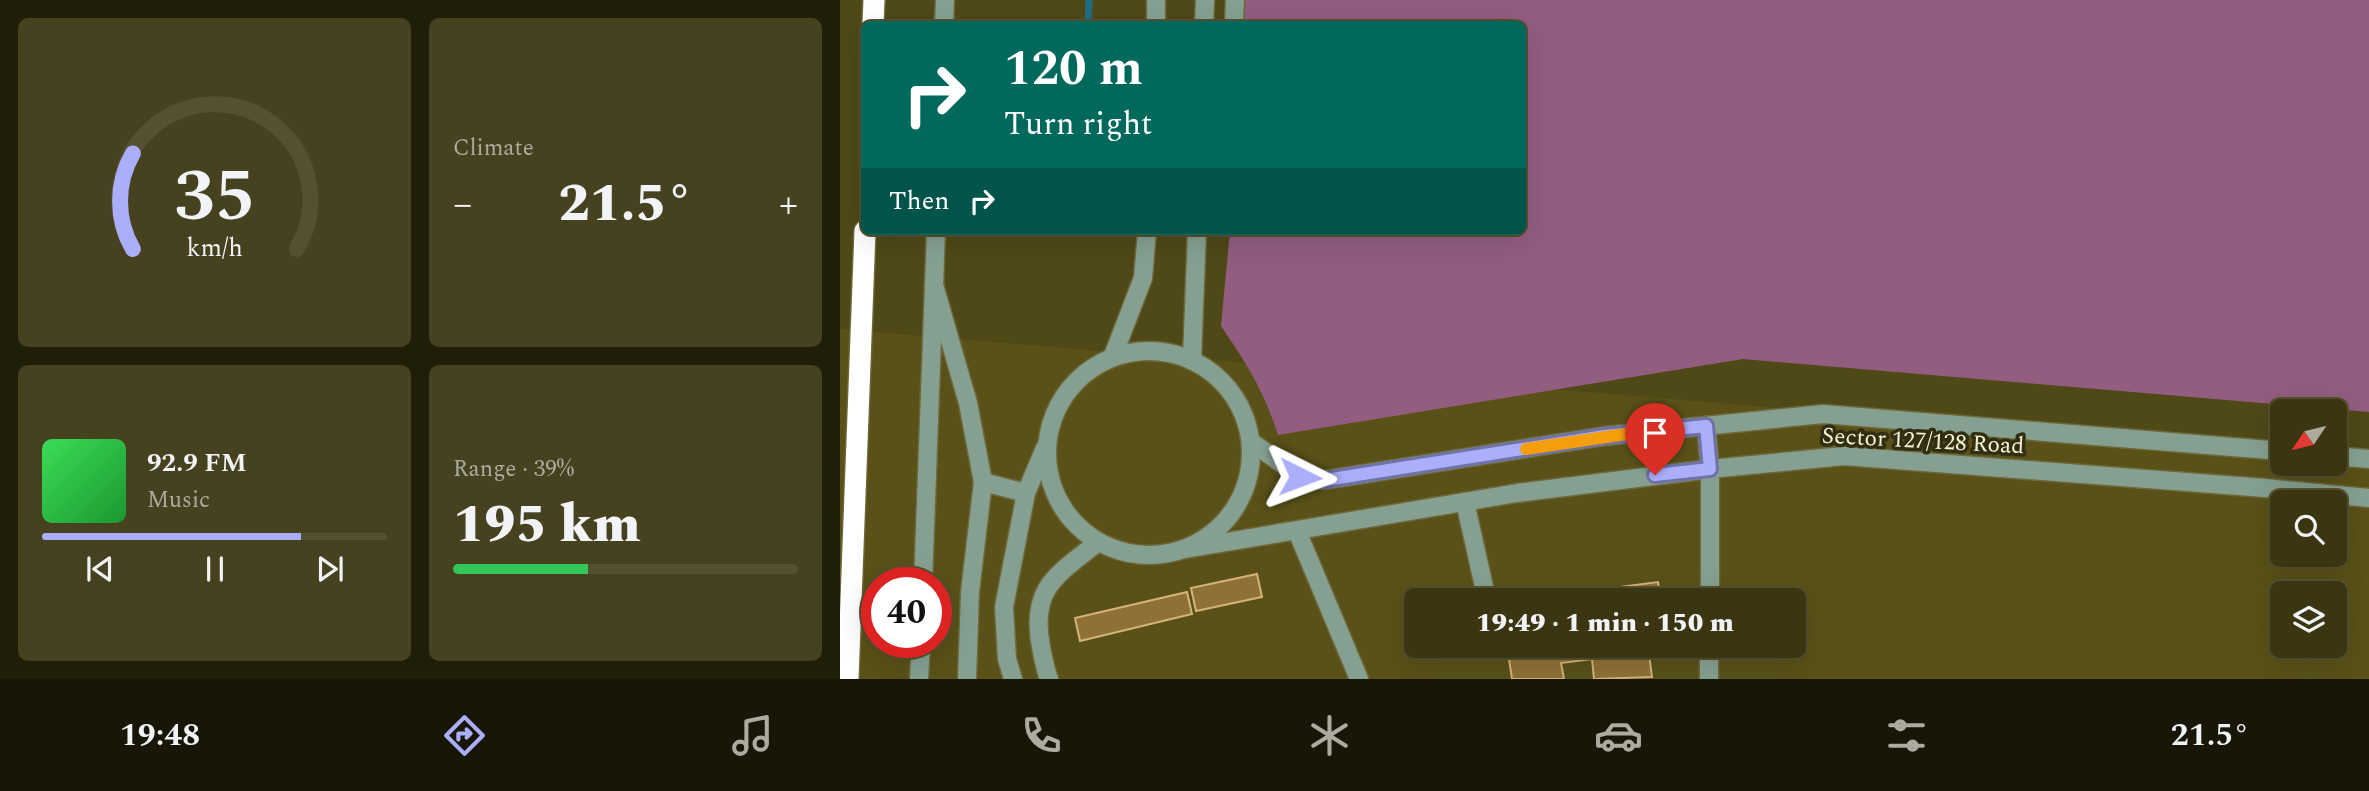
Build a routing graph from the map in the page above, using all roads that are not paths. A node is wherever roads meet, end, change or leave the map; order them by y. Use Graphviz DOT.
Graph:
graph roads {
  1 [pos="874,0"];
  2 [pos="945,0"];
  3 [pos="1156,0"];
  4 [pos="1205,0"];
  5 [pos="1235,0"];
  6 [pos="873,21"];
  7 [pos="944,21"];
  8 [pos="1156,21"];
  9 [pos="1204,21"];
  10 [pos="1234,21"];
  11 [pos="865,235"];
  12 [pos="936,235"];
  13 [pos="1147,235"];
  14 [pos="1197,235"];
  15 [pos="934,285"];
  16 [pos="1113,356"];
  17 [pos="1192,359"];
  18 [pos="1706,426"];
  19 [pos="1251,442"];
  20 [pos="1046,444"];
  21 [pos="2270,450"];
  22 [pos="2347,457"];
  23 [pos="2369,458"];
  24 [pos="1710,469"];
  25 [pos="983,482"];
  26 [pos="1026,493"];
  27 [pos="2369,498"];
  28 [pos="1465,502"];
  29 [pos="1297,531"];
  30 [pos="1097,543"];
  31 [pos="1185,549"];
  32 [pos="924,567"];
  33 [pos="1484,588"];
  34 [pos="1710,588"];
  35 [pos="920,658"];
  36 [pos="1709,658"];
  37 [pos="848,679"];
  38 [pos="919,679"];
  39 [pos="967,679"];
  40 [pos="1013,679"];
  41 [pos="1049,679"];
  42 [pos="1359,679"];
  43 [pos="1709,679"];
  1 -- 6 [label="highway"];
  2 -- 7 [label="street"];
  3 -- 8 [label="street"];
  4 -- 9 [label="street"];
  5 -- 10 [label="street"];
  11 -- 37 [label="highway"];
  12 -- 15 [label="street"];
  13 -- 16 [label="street"];
  14 -- 17 [label="street"];
  15 -- 25 [label="street"];
  15 -- 32 [label="street"];
  16 -- 17 [label="street"];
  16 -- 20 [label="street"];
  17 -- 19 [label="street"];
  18 -- 19 [label="street, Sector 127/128 Road"];
  18 -- 21 [label="street, Sector 127/128 Road"];
  18 -- 24 [label="street"];
  19 -- 31 [label="street"];
  20 -- 26 [label="street"];
  20 -- 30 [label="street"];
  22 -- 23 [label="street"];
  24 -- 27 [label="street, Sector 127/128 Road"];
  24 -- 28 [label="street, Sector 127/128 Road"];
  24 -- 34 [label="street"];
  25 -- 26 [label="street"];
  25 -- 39 [label="street"];
  26 -- 40 [label="street"];
  28 -- 29 [label="street, Sector 127/128 Road"];
  28 -- 33 [label="street"];
  29 -- 31 [label="street, Sector 127/128 Road"];
  29 -- 42 [label="street"];
  30 -- 31 [label="street"];
  30 -- 41 [label="street"];
  35 -- 38 [label="street"];
  36 -- 43 [label="street"];
}
